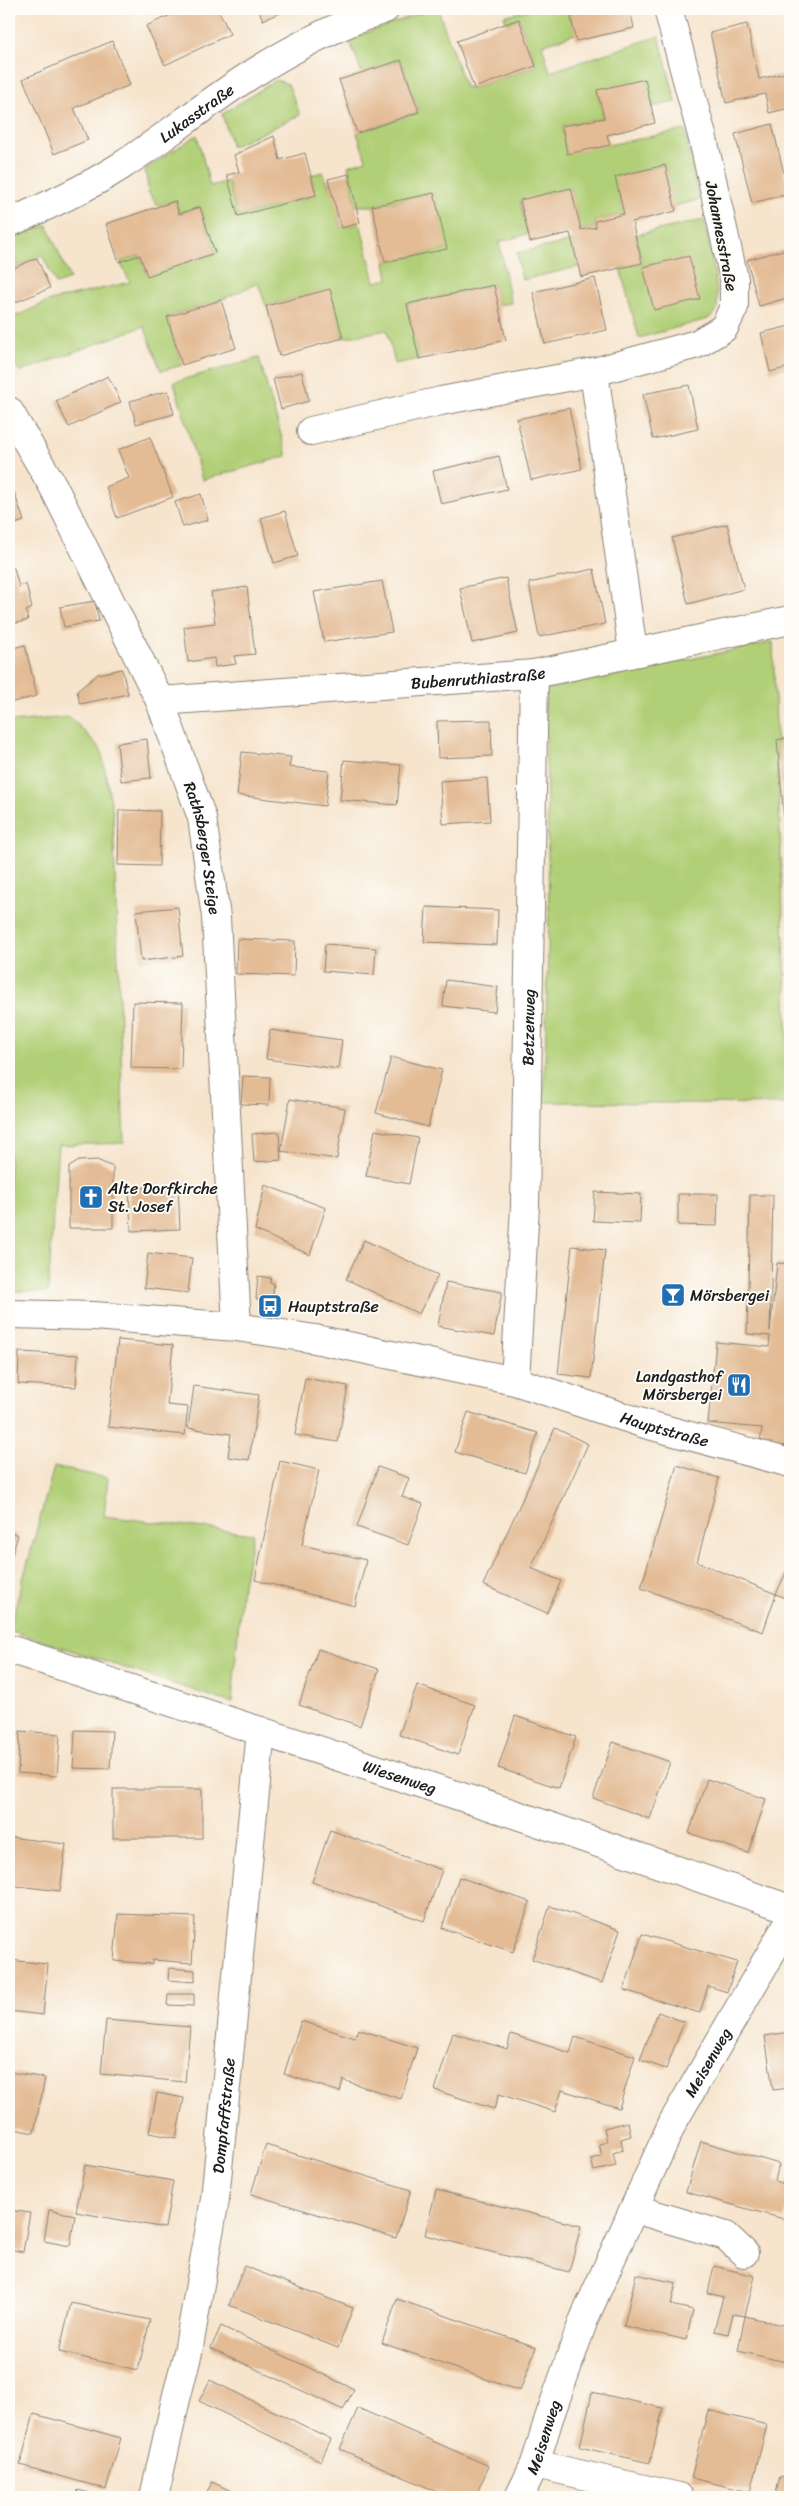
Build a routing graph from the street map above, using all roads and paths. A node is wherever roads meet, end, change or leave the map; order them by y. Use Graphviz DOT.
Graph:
graph roads {
  1 [pos="385,9"];
  2 [pos="668,9"];
  3 [pos="9,223"];
  4 [pos="594,372"];
  5 [pos="9,411"];
  6 [pos="311,431"];
  7 [pos="790,620"];
  8 [pos="633,652"];
  9 [pos="534,674"];
  10 [pos="160,701"];
  11 [pos="9,1314"];
  12 [pos="236,1327"];
  13 [pos="515,1381"];
  14 [pos="790,1463"];
  15 [pos="9,1649"];
  16 [pos="261,1731"];
  17 [pos="790,1909"];
  18 [pos="790,1920"];
  19 [pos="635,2209"];
  20 [pos="744,2253"];
  21 [pos="536,2464"];
  22 [pos="154,2497"];
  23 [pos="519,2497"];
  24 [pos="679,2497"];
  1 -- 3 [label="street, Lukasstraße"];
  2 -- 4 [label="street, Johannesstraße"];
  4 -- 6 [label="street, Johannesstraße"];
  4 -- 8 [label="street"];
  5 -- 10 [label="street, Rathsberger Steige"];
  7 -- 8 [label="street, Bubenruthiastraße"];
  8 -- 9 [label="street, Bubenruthiastraße"];
  9 -- 10 [label="street, Bubenruthiastraße"];
  9 -- 13 [label="street, Betzenweg"];
  10 -- 12 [label="street, Rathsberger Steige"];
  11 -- 12 [label="street, Hauptstraße"];
  12 -- 13 [label="street, Hauptstraße"];
  13 -- 14 [label="street, Hauptstraße"];
  15 -- 16 [label="street, Wiesenweg"];
  16 -- 17 [label="street, Wiesenweg"];
  16 -- 22 [label="street, Dompfaffstraße"];
  18 -- 19 [label="street, Meisenweg"];
  19 -- 20 [label="street"];
  19 -- 21 [label="street, Meisenweg"];
  21 -- 23 [label="street, Meisenweg"];
  21 -- 24 [label="street"];
}
